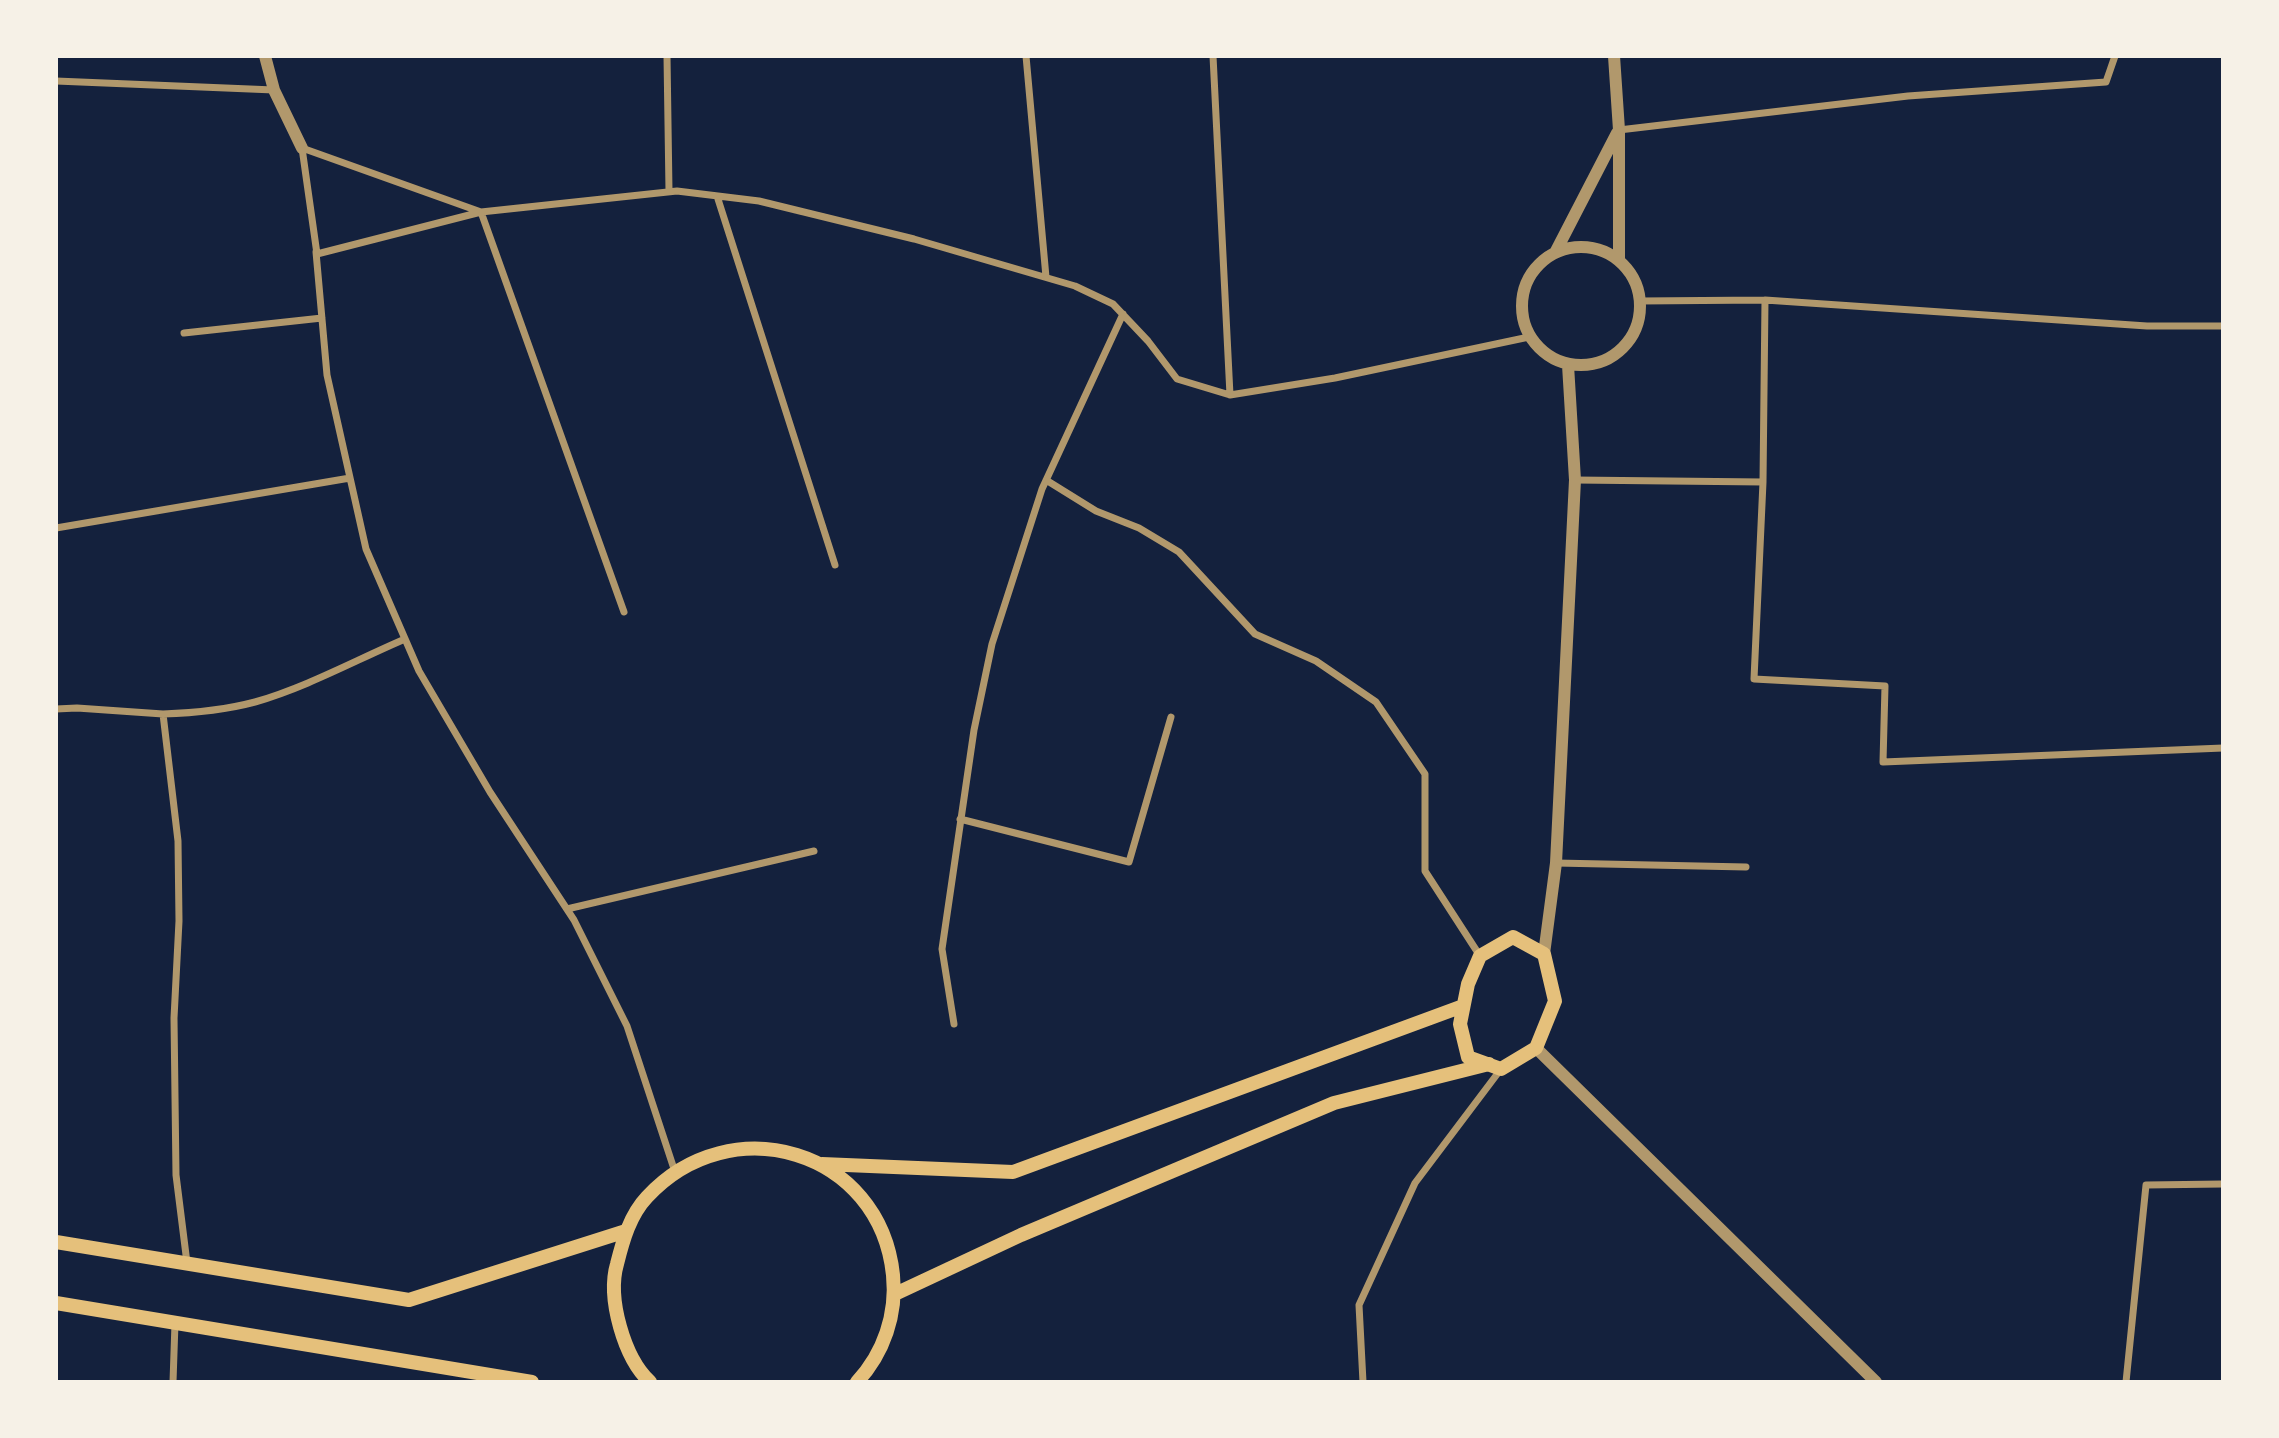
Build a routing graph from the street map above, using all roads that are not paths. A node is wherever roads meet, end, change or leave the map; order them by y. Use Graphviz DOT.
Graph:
graph roads {
  1 [pos="265,56"];
  2 [pos="667,56"];
  3 [pos="1026,56"];
  4 [pos="1213,56"];
  5 [pos="1614,56"];
  6 [pos="2115,56"];
  7 [pos="56,80"];
  8 [pos="274,90"];
  9 [pos="1619,130"];
  10 [pos="302,148"];
  11 [pos="669,191"];
  12 [pos="717,195"];
  13 [pos="481,212"];
  14 [pos="315,233"];
  15 [pos="1556,251"];
  16 [pos="317,254"];
  17 [pos="1619,259"];
  18 [pos="1046,277"];
  19 [pos="1765,300"];
  20 [pos="1640,301"];
  21 [pos="1123,314"];
  22 [pos="322,318"];
  23 [pos="2223,326"];
  24 [pos="184,332"];
  25 [pos="1529,337"];
  26 [pos="1568,365"];
  27 [pos="1230,395"];
  28 [pos="350,478"];
  29 [pos="1046,480"];
  30 [pos="1575,480"];
  31 [pos="1762,482"];
  32 [pos="56,528"];
  33 [pos="835,565"];
  34 [pos="624,612"];
  35 [pos="405,639"];
  36 [pos="56,709"];
  37 [pos="163,714"];
  38 [pos="1171,717"];
  39 [pos="2223,748"];
  40 [pos="960,819"];
  41 [pos="814,851"];
  42 [pos="1556,863"];
  43 [pos="1746,867"];
  44 [pos="567,909"];
  45 [pos="1544,954"];
  46 [pos="1480,956"];
  47 [pos="1463,1006"];
  48 [pos="954,1024"];
  49 [pos="1536,1048"];
  50 [pos="1495,1066"];
  51 [pos="822,1164"];
  52 [pos="675,1172"];
  53 [pos="2223,1184"];
  54 [pos="626,1231"];
  55 [pos="56,1242"];
  56 [pos="187,1264"];
  57 [pos="895,1294"];
  58 [pos="56,1303"];
  59 [pos="175,1323"];
  60 [pos="173,1382"];
  61 [pos="527,1382"];
  62 [pos="650,1382"];
  63 [pos="857,1382"];
  64 [pos="1363,1382"];
  65 [pos="1876,1382"];
  66 [pos="2126,1382"];
  1 -- 8 [label="street"];
  2 -- 11 [label="street"];
  3 -- 18 [label="street"];
  4 -- 27 [label="street"];
  5 -- 9 [label="street"];
  6 -- 9 [label="street"];
  7 -- 8 [label="street"];
  8 -- 10 [label="street"];
  9 -- 15 [label="street"];
  9 -- 17 [label="street"];
  10 -- 13 [label="street"];
  10 -- 16 [label="street"];
  11 -- 12 [label="street"];
  11 -- 13 [label="street"];
  12 -- 18 [label="street"];
  12 -- 33 [label="street"];
  13 -- 16 [label="street"];
  13 -- 34 [label="street"];
  14 -- 16 [label="street"];
  15 -- 17 [label="street"];
  15 -- 25 [label="street"];
  16 -- 22 [label="street"];
  17 -- 20 [label="street"];
  18 -- 21 [label="street"];
  19 -- 20 [label="street"];
  19 -- 23 [label="street"];
  19 -- 31 [label="street"];
  20 -- 26 [label="street"];
  21 -- 27 [label="street"];
  21 -- 29 [label="street"];
  22 -- 24 [label="street"];
  22 -- 28 [label="street"];
  25 -- 26 [label="street"];
  25 -- 27 [label="street"];
  26 -- 30 [label="street"];
  28 -- 32 [label="street"];
  28 -- 35 [label="street"];
  29 -- 40 [label="street"];
  29 -- 46 [label="street"];
  30 -- 31 [label="street"];
  30 -- 42 [label="street"];
  31 -- 39 [label="street"];
  35 -- 37 [label="street"];
  35 -- 44 [label="street"];
  36 -- 37 [label="street"];
  37 -- 56 [label="street"];
  38 -- 40 [label="street"];
  40 -- 48 [label="street"];
  41 -- 44 [label="street"];
  42 -- 43 [label="street"];
  42 -- 45 [label="street"];
  44 -- 52 [label="street"];
  45 -- 46 [label="main road"];
  45 -- 49 [label="main road"];
  46 -- 47 [label="main road"];
  47 -- 50 [label="main road"];
  47 -- 51 [label="main road"];
  49 -- 50 [label="main road"];
  49 -- 65 [label="street"];
  50 -- 57 [label="main road"];
  50 -- 64 [label="street"];
  51 -- 52 [label="main road"];
  51 -- 57 [label="main road"];
  52 -- 54 [label="main road"];
  53 -- 66 [label="street"];
  54 -- 56 [label="main road"];
  54 -- 62 [label="main road"];
  55 -- 56 [label="main road"];
  57 -- 63 [label="main road"];
  58 -- 59 [label="main road"];
  59 -- 60 [label="street"];
  59 -- 61 [label="main road"];
}
